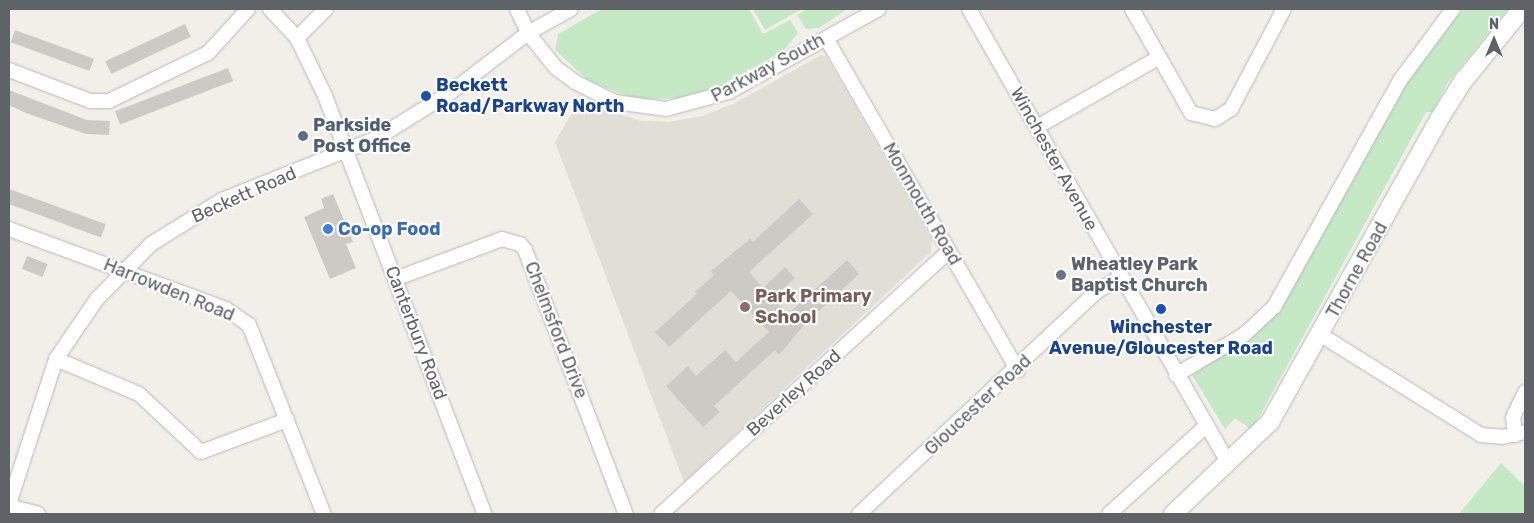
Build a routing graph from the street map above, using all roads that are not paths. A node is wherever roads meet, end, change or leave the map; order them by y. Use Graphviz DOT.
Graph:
graph roads {
  1 [pos="248,9"];
  2 [pos="270,9"];
  3 [pos="326,9"];
  4 [pos="517,9"];
  5 [pos="571,9"];
  6 [pos="879,9"];
  7 [pos="969,9"];
  8 [pos="1132,9"];
  9 [pos="1284,9"];
  10 [pos="1453,9"];
  11 [pos="1522,9"];
  12 [pos="528,33"];
  13 [pos="297,38"];
  14 [pos="826,38"];
  15 [pos="1158,58"];
  16 [pos="9,70"];
  17 [pos="1037,127"];
  18 [pos="347,152"];
  19 [pos="9,229"];
  20 [pos="949,251"];
  21 [pos="122,270"];
  22 [pos="1121,277"];
  23 [pos="395,279"];
  24 [pos="1321,336"];
  25 [pos="56,359"];
  26 [pos="1018,370"];
  27 [pos="1176,375"];
  28 [pos="1525,392"];
  29 [pos="287,420"];
  30 [pos="1205,427"];
  31 [pos="1520,434"];
  32 [pos="1229,464"];
  33 [pos="9,505"];
  34 [pos="38,514"];
  35 [pos="324,514"];
  36 [pos="485,514"];
  37 [pos="626,514"];
  38 [pos="661,514"];
  39 [pos="859,514"];
  40 [pos="1109,514"];
  41 [pos="1173,514"];
  1 -- 16 [label="street"];
  2 -- 13 [label="street, Canterbury Road"];
  3 -- 13 [label="street"];
  4 -- 12 [label="street, Parkway South"];
  5 -- 12 [label="street, Beckett Road"];
  6 -- 14 [label="street, Parkway South"];
  7 -- 17 [label="street, Winchester Avenue"];
  8 -- 15 [label="street"];
  9 -- 15 [label="street"];
  10 -- 27 [label="street"];
  11 -- 24 [label="street, Thorne Road"];
  12 -- 14 [label="street, Parkway South"];
  12 -- 18 [label="street, Beckett Road"];
  13 -- 18 [label="street, Canterbury Road"];
  14 -- 20 [label="street, Monmouth Road"];
  15 -- 17 [label="street"];
  17 -- 22 [label="street, Winchester Avenue"];
  18 -- 21 [label="street, Beckett Road"];
  18 -- 23 [label="street, Canterbury Road"];
  19 -- 21 [label="street, Harrowden Road"];
  20 -- 26 [label="street, Monmouth Road"];
  20 -- 38 [label="street, Beverley Road"];
  21 -- 25 [label="street, Beckett Road"];
  21 -- 29 [label="street, Harrowden Road"];
  22 -- 26 [label="street, Gloucester Road"];
  22 -- 27 [label="street, Winchester Avenue"];
  23 -- 36 [label="street, Canterbury Road"];
  23 -- 37 [label="street, Chelmsford Drive"];
  24 -- 31 [label="street"];
  24 -- 32 [label="street, Thorne Road"];
  25 -- 29 [label="street"];
  25 -- 33 [label="street, Beckett Road"];
  26 -- 39 [label="street, Gloucester Road"];
  27 -- 30 [label="street, Winchester Avenue"];
  28 -- 31 [label="street"];
  29 -- 35 [label="street, Harrowden Road"];
  30 -- 32 [label="street, Winchester Avenue"];
  30 -- 40 [label="street"];
  32 -- 41 [label="street, Thorne Road"];
  33 -- 34 [label="street"];
}
